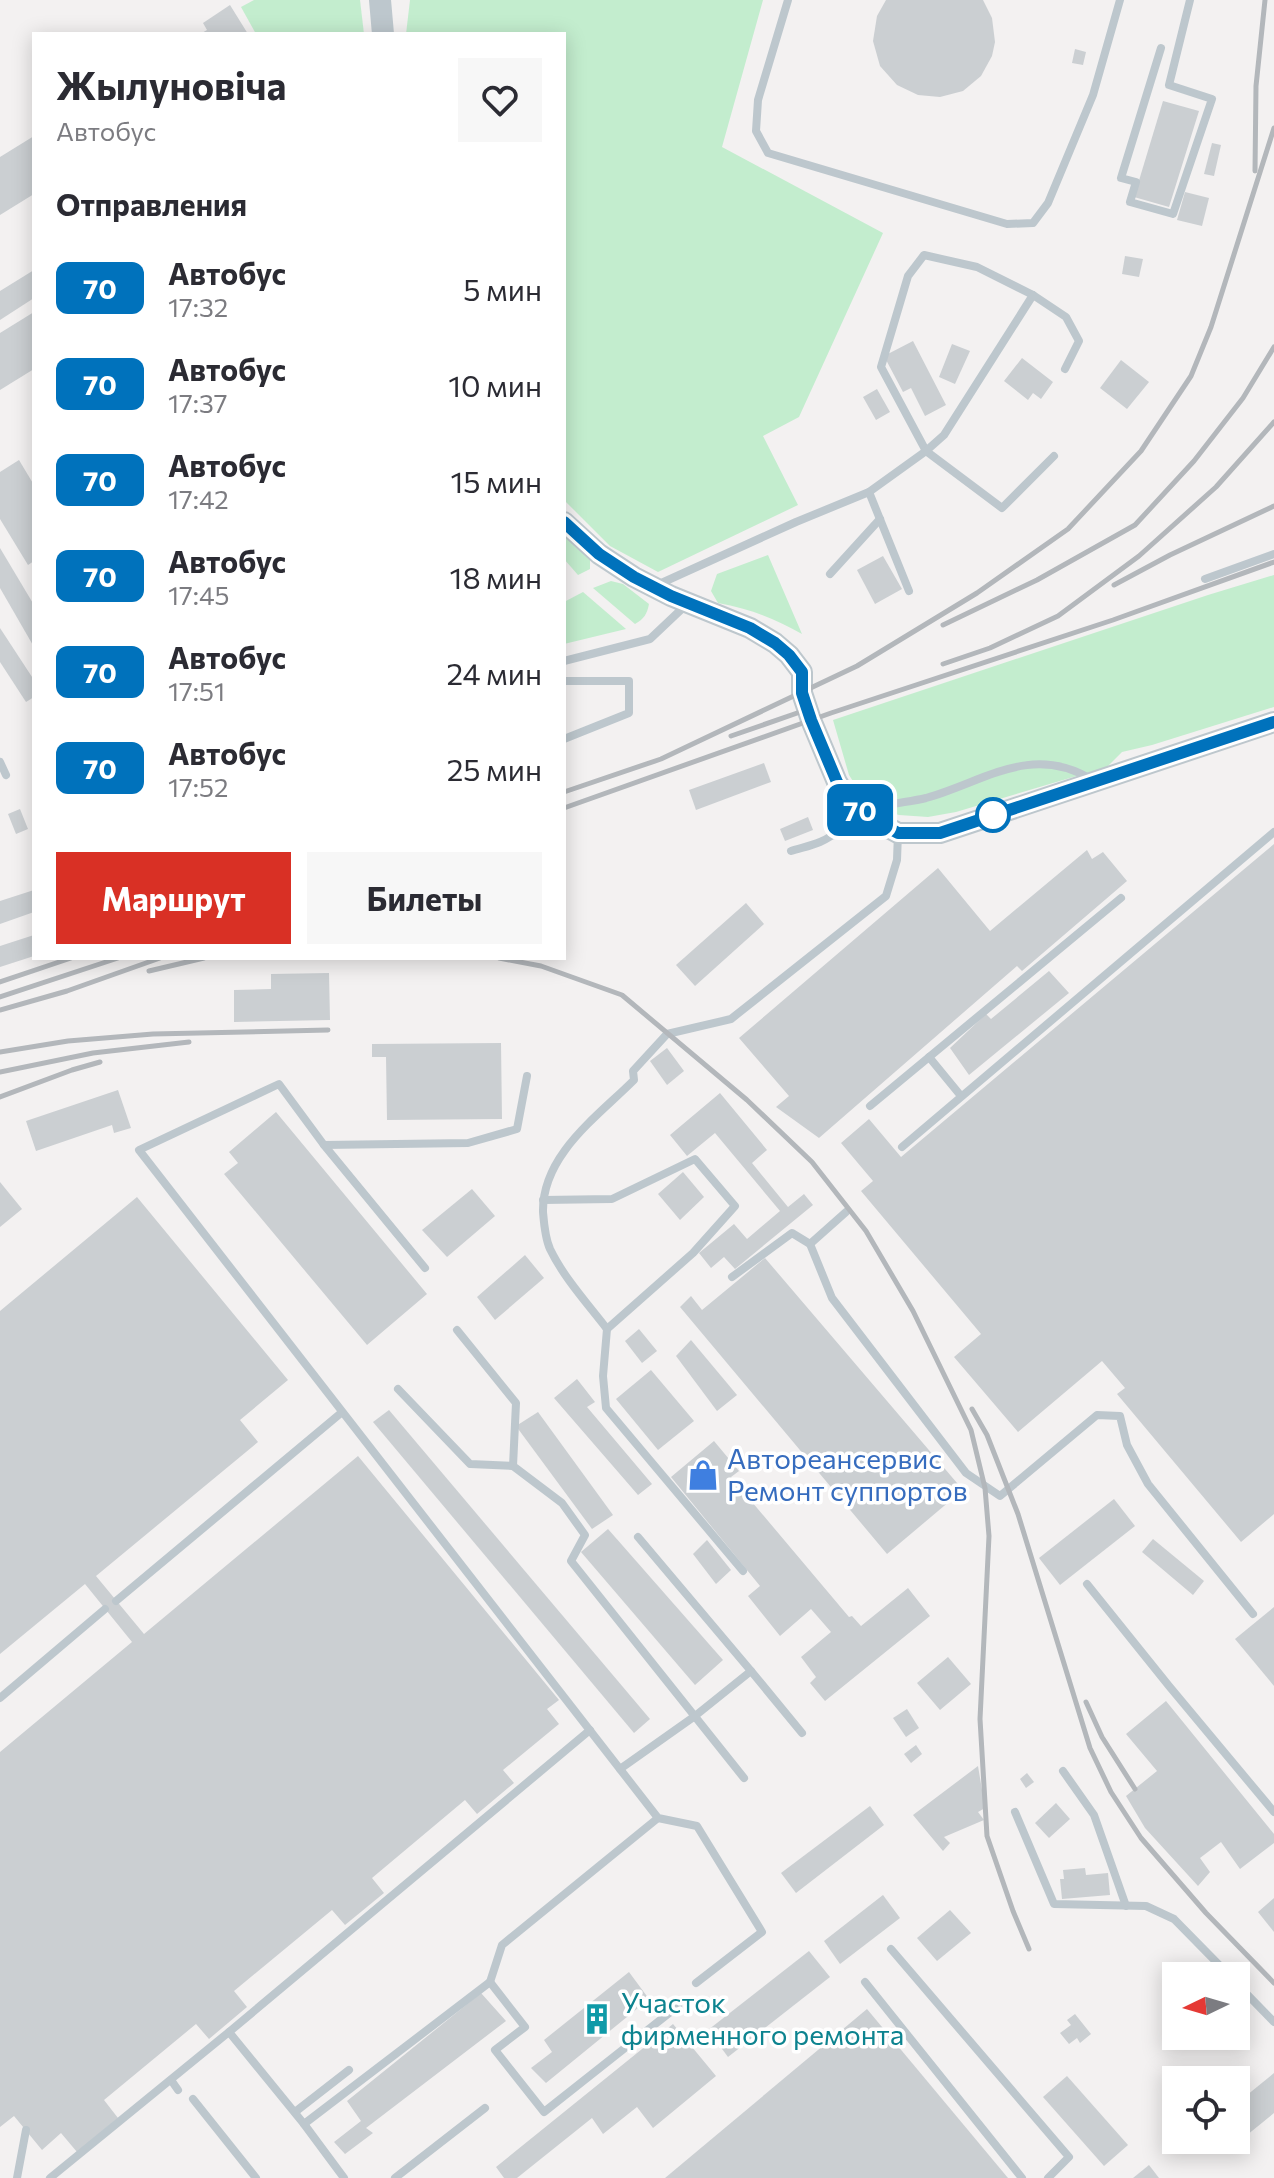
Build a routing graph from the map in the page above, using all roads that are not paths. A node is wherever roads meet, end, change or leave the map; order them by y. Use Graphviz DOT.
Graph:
graph roads {
  1 [pos="380,0"];
  2 [pos="788,0"];
  3 [pos="1120,0"];
  4 [pos="1190,0"];
  5 [pos="383,32"];
  6 [pos="1161,48"];
  7 [pos="1033,295"];
  8 [pos="1065,369"];
  9 [pos="926,451"];
  10 [pos="1054,456"];
  11 [pos="869,492"];
  12 [pos="880,519"];
  13 [pos="566,524"];
  14 [pos="1274,554"];
  15 [pos="830,574"];
  16 [pos="1205,579"];
  17 [pos="653,587"];
  18 [pos="909,591"];
  19 [pos="687,603"];
  20 [pos="566,660"];
  21 [pos="566,681"];
  22 [pos="1274,722"];
  23 [pos="566,738"];
  24 [pos="0,762"];
  25 [pos="6,775"];
  26 [pos="1094,781"];
  27 [pos="864,814"];
  28 [pos="1274,832"];
  29 [pos="898,833"];
  30 [pos="791,851"];
  31 [pos="1121,898"];
  32 [pos="929,1057"];
  33 [pos="527,1076"];
  34 [pos="961,1096"];
  35 [pos="870,1106"];
  36 [pos="324,1145"];
  37 [pos="902,1147"];
  38 [pos="543,1200"];
  39 [pos="846,1212"];
  40 [pos="810,1244"];
  41 [pos="425,1268"];
  42 [pos="732,1277"];
  43 [pos="607,1329"];
  44 [pos="457,1330"];
  45 [pos="398,1389"];
  46 [pos="341,1413"];
  47 [pos="513,1466"];
  48 [pos="638,1537"];
  49 [pos="743,1571"];
  50 [pos="1087,1584"];
  51 [pos="116,1601"];
  52 [pos="105,1609"];
  53 [pos="1253,1614"];
  54 [pos="751,1671"];
  55 [pos="0,1698"];
  56 [pos="695,1716"];
  57 [pos="590,1730"];
  58 [pos="802,1733"];
  59 [pos="620,1769"];
  60 [pos="1063,1771"];
  61 [pos="744,1778"];
  62 [pos="1015,1812"];
  63 [pos="1274,1812"];
  64 [pos="658,1818"];
  65 [pos="1126,1906"];
  66 [pos="891,1949"];
  67 [pos="1216,1962"];
  68 [pos="490,1982"];
  69 [pos="865,1982"];
  70 [pos="696,1983"];
  71 [pos="1250,1997"];
  72 [pos="678,2006"];
  73 [pos="1274,2022"];
  74 [pos="229,2032"];
  75 [pos="349,2070"];
  76 [pos="171,2080"];
  77 [pos="178,2090"];
  78 [pos="193,2099"];
  79 [pos="485,2108"];
  80 [pos="295,2112"];
  81 [pos="304,2124"];
  82 [pos="26,2130"];
  83 [pos="17,2178"];
  84 [pos="50,2178"];
  85 [pos="256,2178"];
  86 [pos="344,2178"];
  87 [pos="395,2178"];
  88 [pos="1022,2178"];
  89 [pos="1048,2178"];
  1 -- 5 [label="street"];
  2 -- 3 [label="lane"];
  4 -- 6 [label="lane"];
  7 -- 8 [label="lane"];
  7 -- 9 [label="lane"];
  7 -- 9 [label="lane"];
  9 -- 10 [label="lane"];
  9 -- 11 [label="lane"];
  11 -- 12 [label="lane"];
  11 -- 17 [label="lane"];
  12 -- 15 [label="lane"];
  12 -- 18 [label="lane"];
  13 -- 17 [label="street"];
  14 -- 16 [label="lane"];
  17 -- 19 [label="street"];
  19 -- 20 [label="lane"];
  19 -- 27 [label="street"];
  21 -- 23 [label="lane"];
  22 -- 26 [label="street"];
  24 -- 25 [label="lane"];
  26 -- 27 [label="lane"];
  26 -- 29 [label="street"];
  27 -- 29 [label="street"];
  27 -- 30 [label="lane"];
  28 -- 34 [label="lane"];
  29 -- 38 [label="lane"];
  31 -- 32 [label="lane"];
  32 -- 34 [label="lane"];
  32 -- 35 [label="lane"];
  33 -- 36 [label="lane"];
  34 -- 37 [label="lane"];
  36 -- 41 [label="lane"];
  36 -- 46 [label="lane"];
  38 -- 43 [label="lane"];
  38 -- 43 [label="lane"];
  39 -- 40 [label="lane"];
  40 -- 42 [label="lane"];
  40 -- 53 [label="lane"];
  43 -- 49 [label="lane"];
  44 -- 47 [label="lane"];
  45 -- 47 [label="lane"];
  46 -- 51 [label="lane"];
  46 -- 57 [label="lane"];
  47 -- 56 [label="lane"];
  48 -- 54 [label="lane"];
  50 -- 63 [label="lane"];
  52 -- 55 [label="lane"];
  54 -- 56 [label="lane"];
  54 -- 58 [label="lane"];
  56 -- 59 [label="lane"];
  56 -- 61 [label="lane"];
  57 -- 59 [label="lane"];
  57 -- 74 [label="lane"];
  59 -- 64 [label="lane"];
  60 -- 65 [label="lane"];
  62 -- 65 [label="lane"];
  64 -- 68 [label="lane"];
  64 -- 70 [label="lane"];
  65 -- 67 [label="lane"];
  66 -- 89 [label="lane"];
  68 -- 72 [label="lane"];
  68 -- 81 [label="lane"];
  69 -- 88 [label="lane"];
  71 -- 73 [label="lane"];
  74 -- 76 [label="lane"];
  74 -- 80 [label="lane"];
  75 -- 80 [label="lane"];
  76 -- 77 [label="lane"];
  76 -- 84 [label="lane"];
  78 -- 85 [label="lane"];
  79 -- 87 [label="lane"];
  80 -- 81 [label="lane"];
  81 -- 86 [label="lane"];
  82 -- 83 [label="lane"];
}
